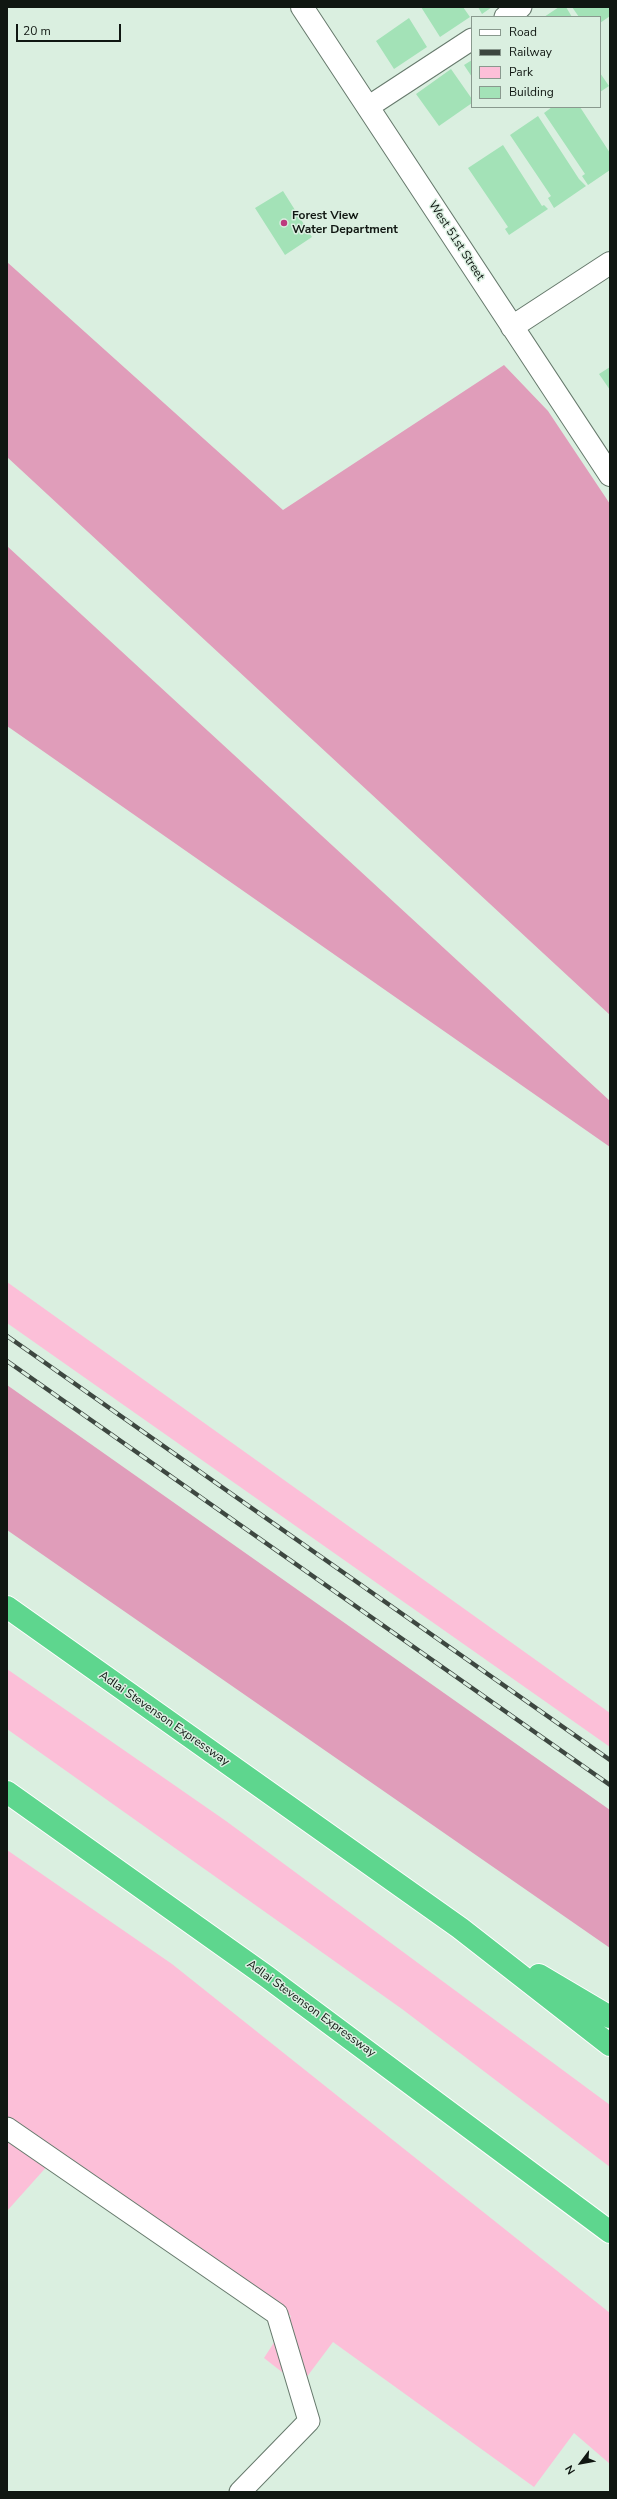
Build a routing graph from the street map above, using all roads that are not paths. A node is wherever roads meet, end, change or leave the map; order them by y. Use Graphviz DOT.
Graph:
graph roads {
  1 [pos="302,7"];
  2 [pos="521,7"];
  3 [pos="507,16"];
  4 [pos="471,40"];
  5 [pos="368,107"];
  6 [pos="610,263"];
  7 [pos="512,326"];
  8 [pos="610,475"];
  9 [pos="7,1607"];
  10 [pos="7,1792"];
  11 [pos="460,1928"];
  12 [pos="610,2016"];
  13 [pos="610,2045"];
  14 [pos="7,2128"];
  15 [pos="575,2204"];
  16 [pos="610,2232"];
  17 [pos="610,2237"];
  18 [pos="240,2492"];
  1 -- 5 [label="street, West 51st Street"];
  2 -- 3 [label="lane"];
  4 -- 5 [label="lane"];
  5 -- 7 [label="street, West 51st Street"];
  6 -- 7 [label="street"];
  7 -- 8 [label="street, West 51st Street"];
  9 -- 11 [label="highway, Adlai Stevenson Expressway"];
  10 -- 15 [label="highway, Adlai Stevenson Expressway"];
  11 -- 12 [label="highway"];
  11 -- 13 [label="highway, Adlai Stevenson Expressway"];
  14 -- 18 [label="lane"];
  15 -- 16 [label="highway, Adlai Stevenson Expressway"];
  15 -- 17 [label="highway"];
}
